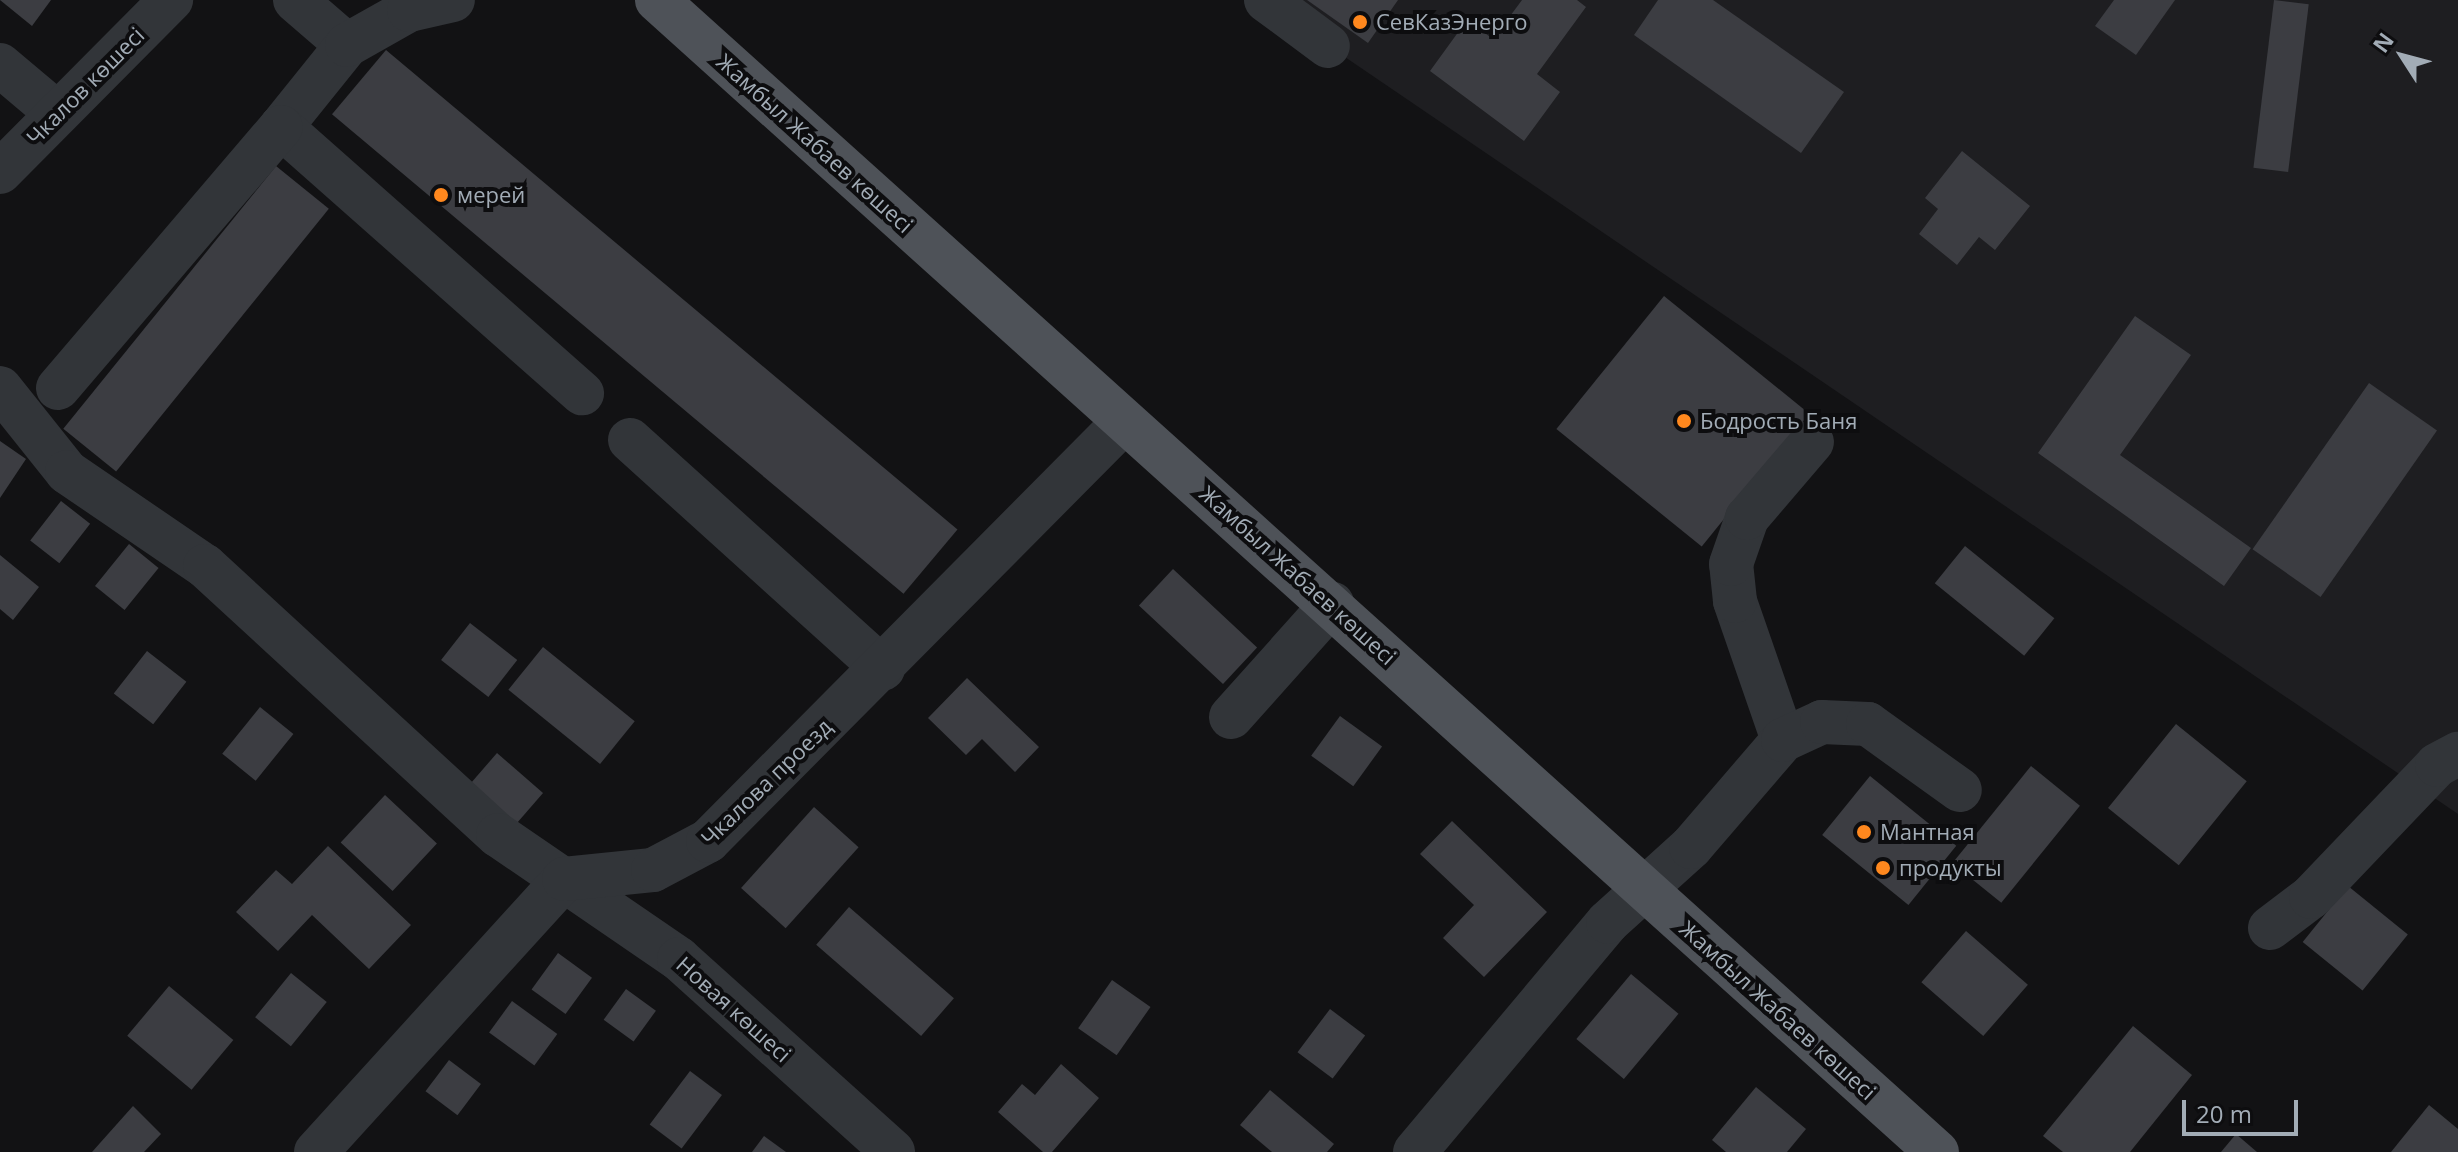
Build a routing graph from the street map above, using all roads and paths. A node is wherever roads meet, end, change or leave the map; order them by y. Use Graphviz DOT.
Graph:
graph roads {
  1 [pos="171,0"];
  2 [pos="295,0"];
  3 [pos="453,0"];
  4 [pos="657,0"];
  5 [pos="1266,0"];
  6 [pos="347,45"];
  7 [pos="1328,46"];
  8 [pos="0,65"];
  9 [pos="57,113"];
  10 [pos="281,127"];
  11 [pos="0,172"];
  12 [pos="0,388"];
  13 [pos="58,388"];
  14 [pos="582,393"];
  15 [pos="1124,422"];
  16 [pos="630,440"];
  17 [pos="1812,442"];
  18 [pos="1332,604"];
  19 [pos="883,669"];
  20 [pos="1231,717"];
  21 [pos="1783,740"];
  22 [pos="2458,754"];
  23 [pos="1960,790"];
  24 [pos="564,879"];
  25 [pos="1641,887"];
  26 [pos="2270,928"];
  27 [pos="316,1152"];
  28 [pos="893,1152"];
  29 [pos="1415,1152"];
  30 [pos="1937,1152"];
  1 -- 9 [label="street, Чкалов көшесі"];
  2 -- 6 [label="street"];
  3 -- 6 [label="street"];
  4 -- 15 [label="main road, Жамбыл Жабаев көшесі"];
  5 -- 7 [label="street"];
  6 -- 10 [label="street"];
  8 -- 9 [label="street"];
  9 -- 11 [label="street, Чкалов көшесі"];
  10 -- 13 [label="street"];
  10 -- 14 [label="street"];
  12 -- 24 [label="street, Новая көшесі"];
  15 -- 18 [label="main road, Жамбыл Жабаев көшесі"];
  15 -- 19 [label="street, Чкалова проезд"];
  16 -- 19 [label="street"];
  17 -- 21 [label="street"];
  18 -- 20 [label="street"];
  18 -- 25 [label="main road, Жамбыл Жабаев көшесі"];
  19 -- 24 [label="street, Чкалова проезд"];
  21 -- 23 [label="street"];
  21 -- 25 [label="street"];
  22 -- 26 [label="street"];
  24 -- 27 [label="street"];
  24 -- 28 [label="street, Новая көшесі"];
  25 -- 29 [label="street"];
  25 -- 30 [label="main road, Жамбыл Жабаев көшесі"];
}
